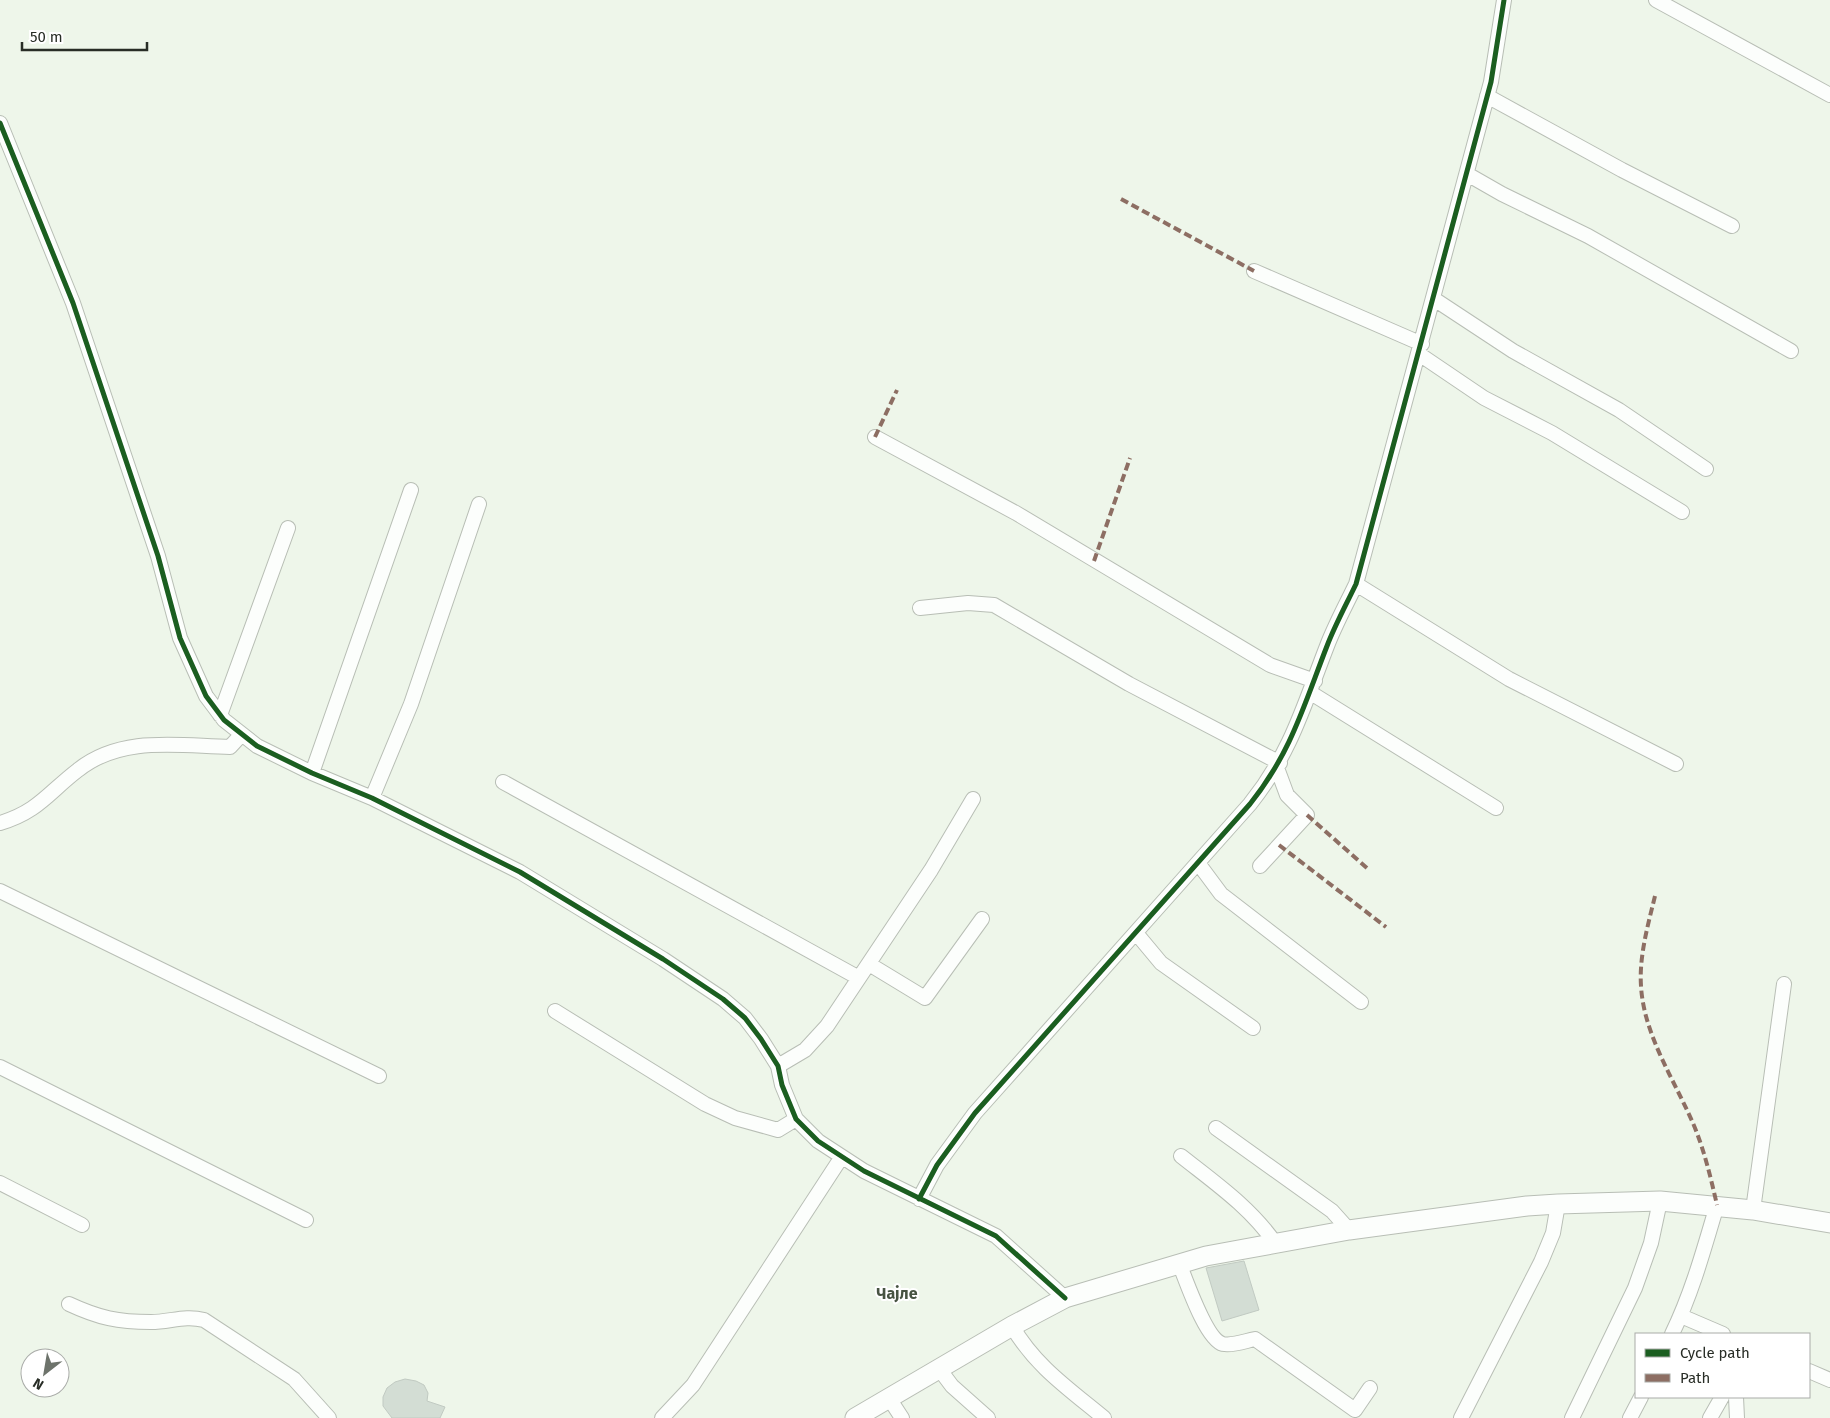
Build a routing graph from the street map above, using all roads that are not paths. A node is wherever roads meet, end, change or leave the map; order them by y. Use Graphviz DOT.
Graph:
graph roads {
  1 [pos="1504,0"];
  2 [pos="1656,0"];
  3 [pos="1830,95"];
  4 [pos="1487,96"];
  5 [pos="0,123"];
  6 [pos="1467,174"];
  7 [pos="1732,226"];
  8 [pos="1254,271"];
  9 [pos="1434,300"];
  10 [pos="1421,349"];
  11 [pos="1791,351"];
  12 [pos="875,438"];
  13 [pos="1706,469"];
  14 [pos="412,490"];
  15 [pos="479,504"];
  16 [pos="1682,512"];
  17 [pos="288,528"];
  18 [pos="1356,584"];
  19 [pos="920,608"];
  20 [pos="1313,687"];
  21 [pos="220,715"];
  22 [pos="241,735"];
  23 [pos="1676,764"];
  24 [pos="1278,765"];
  25 [pos="312,773"];
  26 [pos="503,782"];
  27 [pos="372,798"];
  28 [pos="973,799"];
  29 [pos="1496,808"];
  30 [pos="0,823"];
  31 [pos="1198,863"];
  32 [pos="1260,866"];
  33 [pos="0,892"];
  34 [pos="982,919"];
  35 [pos="1136,933"];
  36 [pos="869,964"];
  37 [pos="859,978"];
  38 [pos="1784,984"];
  39 [pos="1361,1002"];
  40 [pos="555,1011"];
  41 [pos="1253,1028"];
  42 [pos="778,1066"];
  43 [pos="0,1067"];
  44 [pos="379,1076"];
  45 [pos="796,1119"];
  46 [pos="1216,1128"];
  47 [pos="1181,1156"];
  48 [pos="841,1158"];
  49 [pos="0,1183"];
  50 [pos="919,1199"];
  51 [pos="1660,1201"];
  52 [pos="1558,1204"];
  53 [pos="1717,1205"];
  54 [pos="1753,1210"];
  55 [pos="306,1220"];
  56 [pos="1830,1223"];
  57 [pos="82,1225"];
  58 [pos="1349,1230"];
  59 [pos="1275,1243"];
  60 [pos="1179,1263"];
  61 [pos="1065,1298"];
  62 [pos="69,1304"];
  63 [pos="1681,1316"];
  64 [pos="1012,1326"];
  65 [pos="1672,1333"];
  66 [pos="1721,1333"];
  67 [pos="940,1370"];
  68 [pos="1810,1370"];
  69 [pos="1830,1380"];
  70 [pos="1370,1388"];
  71 [pos="889,1398"];
  72 [pos="1640,1398"];
  73 [pos="1721,1398"];
  74 [pos="1736,1398"];
  75 [pos="328,1418"];
  76 [pos="662,1418"];
  77 [pos="855,1418"];
  78 [pos="902,1418"];
  79 [pos="988,1418"];
  80 [pos="1104,1418"];
  81 [pos="1461,1418"];
  82 [pos="1572,1418"];
  83 [pos="1630,1418"];
  84 [pos="1710,1418"];
  85 [pos="1737,1418"];
  1 -- 4 [label="street"];
  2 -- 3 [label="street"];
  4 -- 6 [label="street"];
  4 -- 7 [label="street"];
  5 -- 21 [label="street"];
  6 -- 9 [label="street"];
  6 -- 11 [label="street"];
  8 -- 10 [label="street"];
  9 -- 10 [label="street"];
  9 -- 13 [label="street"];
  10 -- 16 [label="street"];
  10 -- 18 [label="street"];
  12 -- 20 [label="street"];
  14 -- 25 [label="street"];
  15 -- 27 [label="street"];
  17 -- 21 [label="street"];
  18 -- 20 [label="street"];
  18 -- 23 [label="street"];
  19 -- 24 [label="street"];
  20 -- 24 [label="street"];
  20 -- 29 [label="street"];
  21 -- 22 [label="street"];
  22 -- 25 [label="street"];
  22 -- 30 [label="street"];
  24 -- 31 [label="street"];
  24 -- 32 [label="street"];
  25 -- 27 [label="street"];
  26 -- 37 [label="street"];
  27 -- 42 [label="street"];
  28 -- 36 [label="street"];
  31 -- 35 [label="street"];
  31 -- 39 [label="street"];
  33 -- 44 [label="street"];
  34 -- 36 [label="street"];
  35 -- 41 [label="street"];
  35 -- 50 [label="street"];
  36 -- 37 [label="street"];
  37 -- 42 [label="street"];
  38 -- 54 [label="street"];
  40 -- 45 [label="street"];
  42 -- 45 [label="street"];
  43 -- 55 [label="street"];
  45 -- 48 [label="street"];
  46 -- 58 [label="street"];
  47 -- 59 [label="street"];
  48 -- 50 [label="street"];
  48 -- 76 [label="street"];
  49 -- 57 [label="street"];
  50 -- 61 [label="street"];
  51 -- 52 [label="main road"];
  51 -- 53 [label="main road"];
  51 -- 82 [label="street"];
  52 -- 58 [label="main road"];
  52 -- 81 [label="street"];
  53 -- 54 [label="main road"];
  53 -- 63 [label="street"];
  54 -- 56 [label="main road"];
  58 -- 59 [label="main road"];
  59 -- 60 [label="main road"];
  60 -- 61 [label="main road"];
  60 -- 70 [label="street"];
  61 -- 64 [label="main road"];
  62 -- 75 [label="street"];
  63 -- 65 [label="street"];
  63 -- 66 [label="street"];
  64 -- 67 [label="main road"];
  64 -- 80 [label="street"];
  67 -- 71 [label="main road"];
  67 -- 79 [label="street"];
  68 -- 69 [label="street"];
  71 -- 77 [label="main road"];
  71 -- 78 [label="street"];
  72 -- 83 [label="street"];
  73 -- 84 [label="street"];
  74 -- 85 [label="street"];
}
